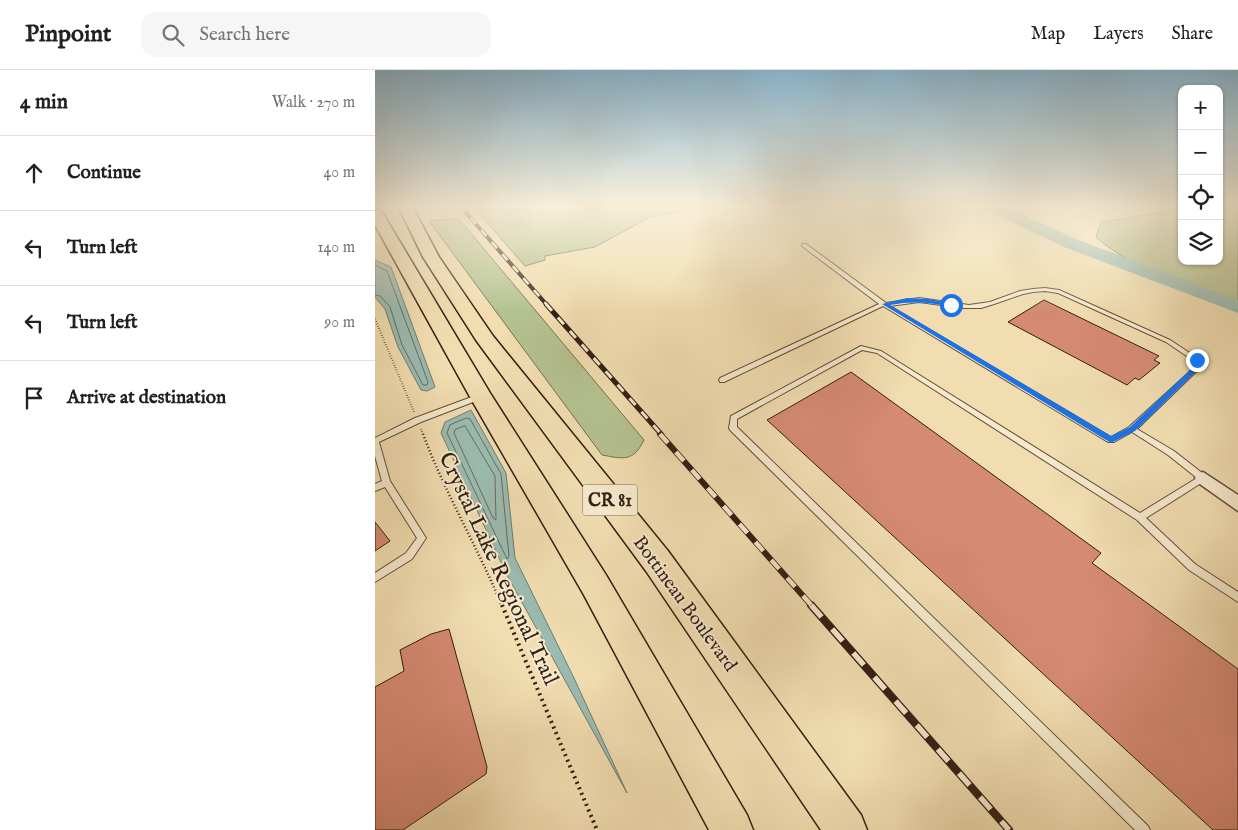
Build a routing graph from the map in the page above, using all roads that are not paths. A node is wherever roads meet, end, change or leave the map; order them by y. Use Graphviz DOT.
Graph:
graph roads {
  1 [pos="392,241"];
  2 [pos="423,241"];
  3 [pos="804,245"];
  4 [pos="884,304"];
  5 [pos="722,380"];
  6 [pos="481,397"];
  7 [pos="1133,429"];
  8 [pos="375,442"];
  9 [pos="1203,478"];
  10 [pos="386,482"];
  11 [pos="375,488"];
  12 [pos="1238,504"];
  13 [pos="1140,517"];
  14 [pos="375,578"];
  15 [pos="1238,597"];
  16 [pos="732,830"];
  17 [pos="846,830"];
  18 [pos="1144,830"];
  1 -- 6 [label="highway, CR 81"];
  2 -- 17 [label="highway, Bottineau Boulevard / CR 81"];
  3 -- 4 [label="lane"];
  4 -- 5 [label="lane"];
  4 -- 7 [label="lane"];
  4 -- 7 [label="lane"];
  6 -- 8 [label="lane"];
  6 -- 16 [label="highway, CR 81"];
  7 -- 9 [label="lane"];
  8 -- 10 [label="lane"];
  9 -- 12 [label="street"];
  9 -- 13 [label="lane"];
  10 -- 11 [label="lane"];
  10 -- 14 [label="lane"];
  13 -- 15 [label="lane"];
  13 -- 18 [label="lane"];
}
